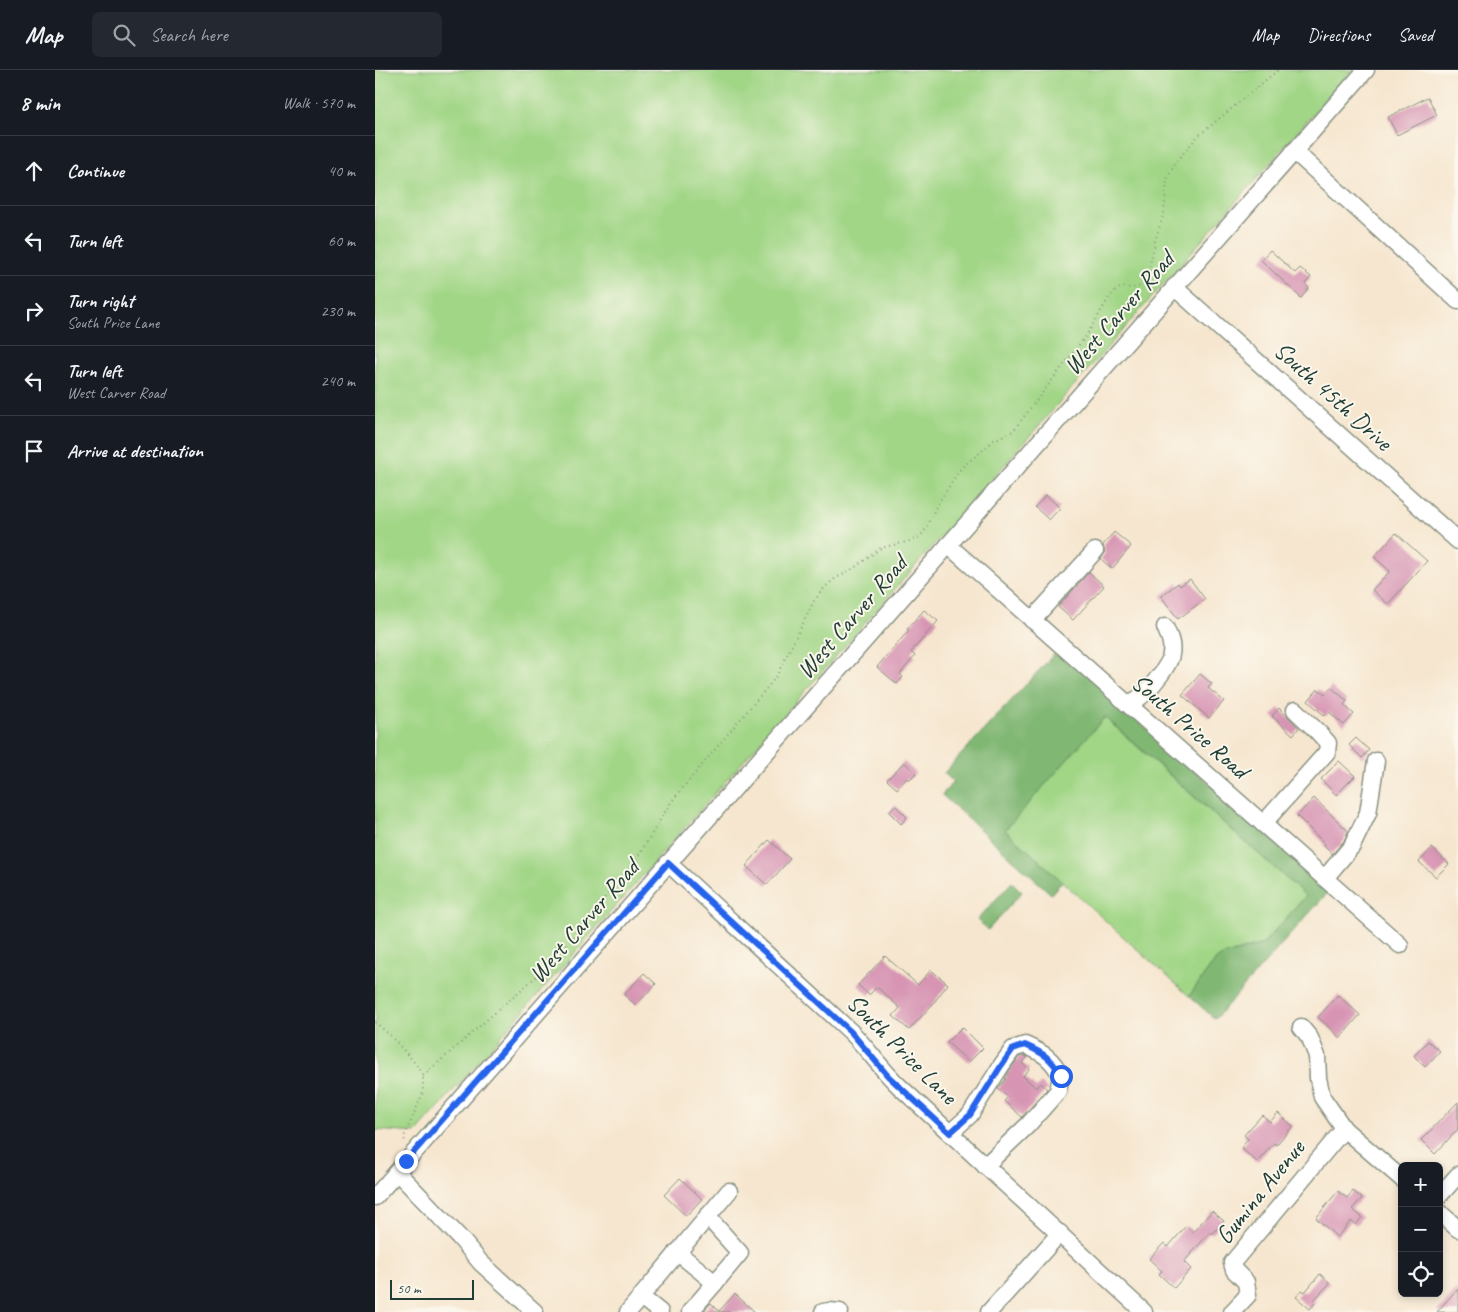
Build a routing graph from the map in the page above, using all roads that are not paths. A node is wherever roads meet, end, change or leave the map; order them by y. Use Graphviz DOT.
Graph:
graph roads {
  1 [pos="1366,70"];
  2 [pos="1294,151"];
  3 [pos="1174,287"];
  4 [pos="1458,301"];
  5 [pos="1458,542"];
  6 [pos="948,545"];
  7 [pos="1095,551"];
  8 [pos="1032,620"];
  9 [pos="1165,627"];
  10 [pos="1126,703"];
  11 [pos="1295,710"];
  12 [pos="1376,761"];
  13 [pos="1263,824"];
  14 [pos="675,869"];
  15 [pos="1325,878"];
  16 [pos="1400,944"];
  17 [pos="1301,1027"];
  18 [pos="1344,1129"];
  19 [pos="950,1133"];
  20 [pos="985,1166"];
  21 [pos="401,1167"];
  22 [pos="1458,1175"];
  23 [pos="1398,1176"];
  24 [pos="729,1191"];
  25 [pos="1443,1192"];
  26 [pos="375,1197"];
  27 [pos="707,1216"];
  28 [pos="1443,1216"];
  29 [pos="1458,1229"];
  30 [pos="1059,1233"];
  31 [pos="677,1252"];
  32 [pos="715,1283"];
  33 [pos="641,1296"];
  34 [pos="535,1312"];
  35 [pos="628,1312"];
  36 [pos="660,1312"];
  37 [pos="690,1312"];
  38 [pos="823,1312"];
  39 [pos="841,1312"];
  40 [pos="989,1312"];
  41 [pos="1144,1312"];
  42 [pos="1232,1312"];
  1 -- 2 [label="street, West Carver Road"];
  2 -- 3 [label="street, West Carver Road"];
  2 -- 4 [label="street"];
  3 -- 5 [label="street, South 45th Drive"];
  3 -- 6 [label="street, West Carver Road"];
  6 -- 8 [label="street, South Price Road"];
  6 -- 14 [label="street, West Carver Road"];
  7 -- 8 [label="street"];
  8 -- 10 [label="street, South Price Road"];
  9 -- 10 [label="street"];
  10 -- 13 [label="street, South Price Road"];
  11 -- 13 [label="street"];
  12 -- 15 [label="street"];
  13 -- 15 [label="street, South Price Road"];
  14 -- 19 [label="street, South Price Lane"];
  14 -- 21 [label="street, West Carver Road"];
  15 -- 16 [label="street, South Price Road"];
  17 -- 18 [label="street"];
  18 -- 23 [label="street"];
  18 -- 42 [label="street, Gumina Avenue"];
  19 -- 20 [label="street, South Price Lane"];
  19 -- 20 [label="street"];
  20 -- 30 [label="street, South Price Lane"];
  21 -- 26 [label="street, West Carver Road"];
  21 -- 34 [label="street"];
  22 -- 25 [label="street"];
  24 -- 27 [label="street"];
  27 -- 31 [label="street"];
  27 -- 32 [label="street"];
  28 -- 29 [label="street"];
  30 -- 40 [label="street"];
  30 -- 41 [label="street, South Price Lane"];
  31 -- 32 [label="street"];
  31 -- 33 [label="street"];
  32 -- 37 [label="street"];
  33 -- 35 [label="street"];
  33 -- 36 [label="street"];
  38 -- 39 [label="street"];
}
